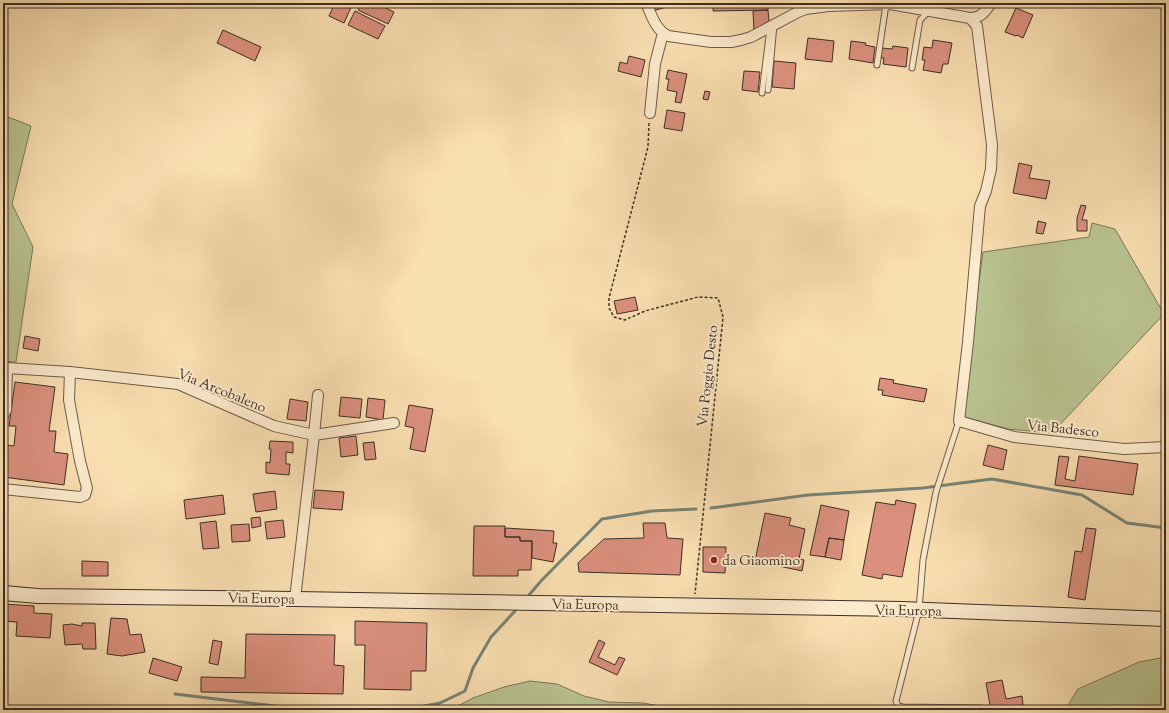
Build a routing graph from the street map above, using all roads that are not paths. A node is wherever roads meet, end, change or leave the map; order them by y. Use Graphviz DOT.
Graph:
graph roads {
  1 [pos="646,3"];
  2 [pos="991,3"];
  3 [pos="886,4"];
  4 [pos="929,11"];
  5 [pos="970,18"];
  6 [pos="772,26"];
  7 [pos="663,33"];
  8 [pos="877,65"];
  9 [pos="912,68"];
  10 [pos="768,90"];
  11 [pos="762,93"];
  12 [pos="650,113"];
  13 [pos="5,368"];
  14 [pos="70,372"];
  15 [pos="318,395"];
  16 [pos="3,416"];
  17 [pos="959,421"];
  18 [pos="394,423"];
  19 [pos="314,435"];
  20 [pos="1166,447"];
  21 [pos="3,489"];
  22 [pos="3,593"];
  23 [pos="295,599"];
  24 [pos="919,610"];
  25 [pos="1166,618"];
  26 [pos="981,708"];
  1 -- 7 [label="street"];
  2 -- 5 [label="street"];
  3 -- 4 [label="street"];
  3 -- 6 [label="street"];
  3 -- 8 [label="lane"];
  4 -- 5 [label="street"];
  4 -- 9 [label="lane"];
  5 -- 17 [label="street"];
  6 -- 7 [label="street"];
  6 -- 10 [label="lane"];
  6 -- 11 [label="lane"];
  7 -- 12 [label="street"];
  13 -- 14 [label="street, Via Arcobaleno"];
  13 -- 16 [label="street, Via Arcobaleno"];
  14 -- 19 [label="street, Via Arcobaleno"];
  14 -- 21 [label="street"];
  15 -- 19 [label="street"];
  17 -- 20 [label="street, Via Badesco"];
  17 -- 24 [label="lane"];
  18 -- 19 [label="street, Via Arcobaleno"];
  19 -- 23 [label="street"];
  22 -- 23 [label="main road, Via Europa"];
  23 -- 24 [label="main road, Via Europa"];
  24 -- 25 [label="main road, Via Europa"];
  24 -- 26 [label="lane"];
}
